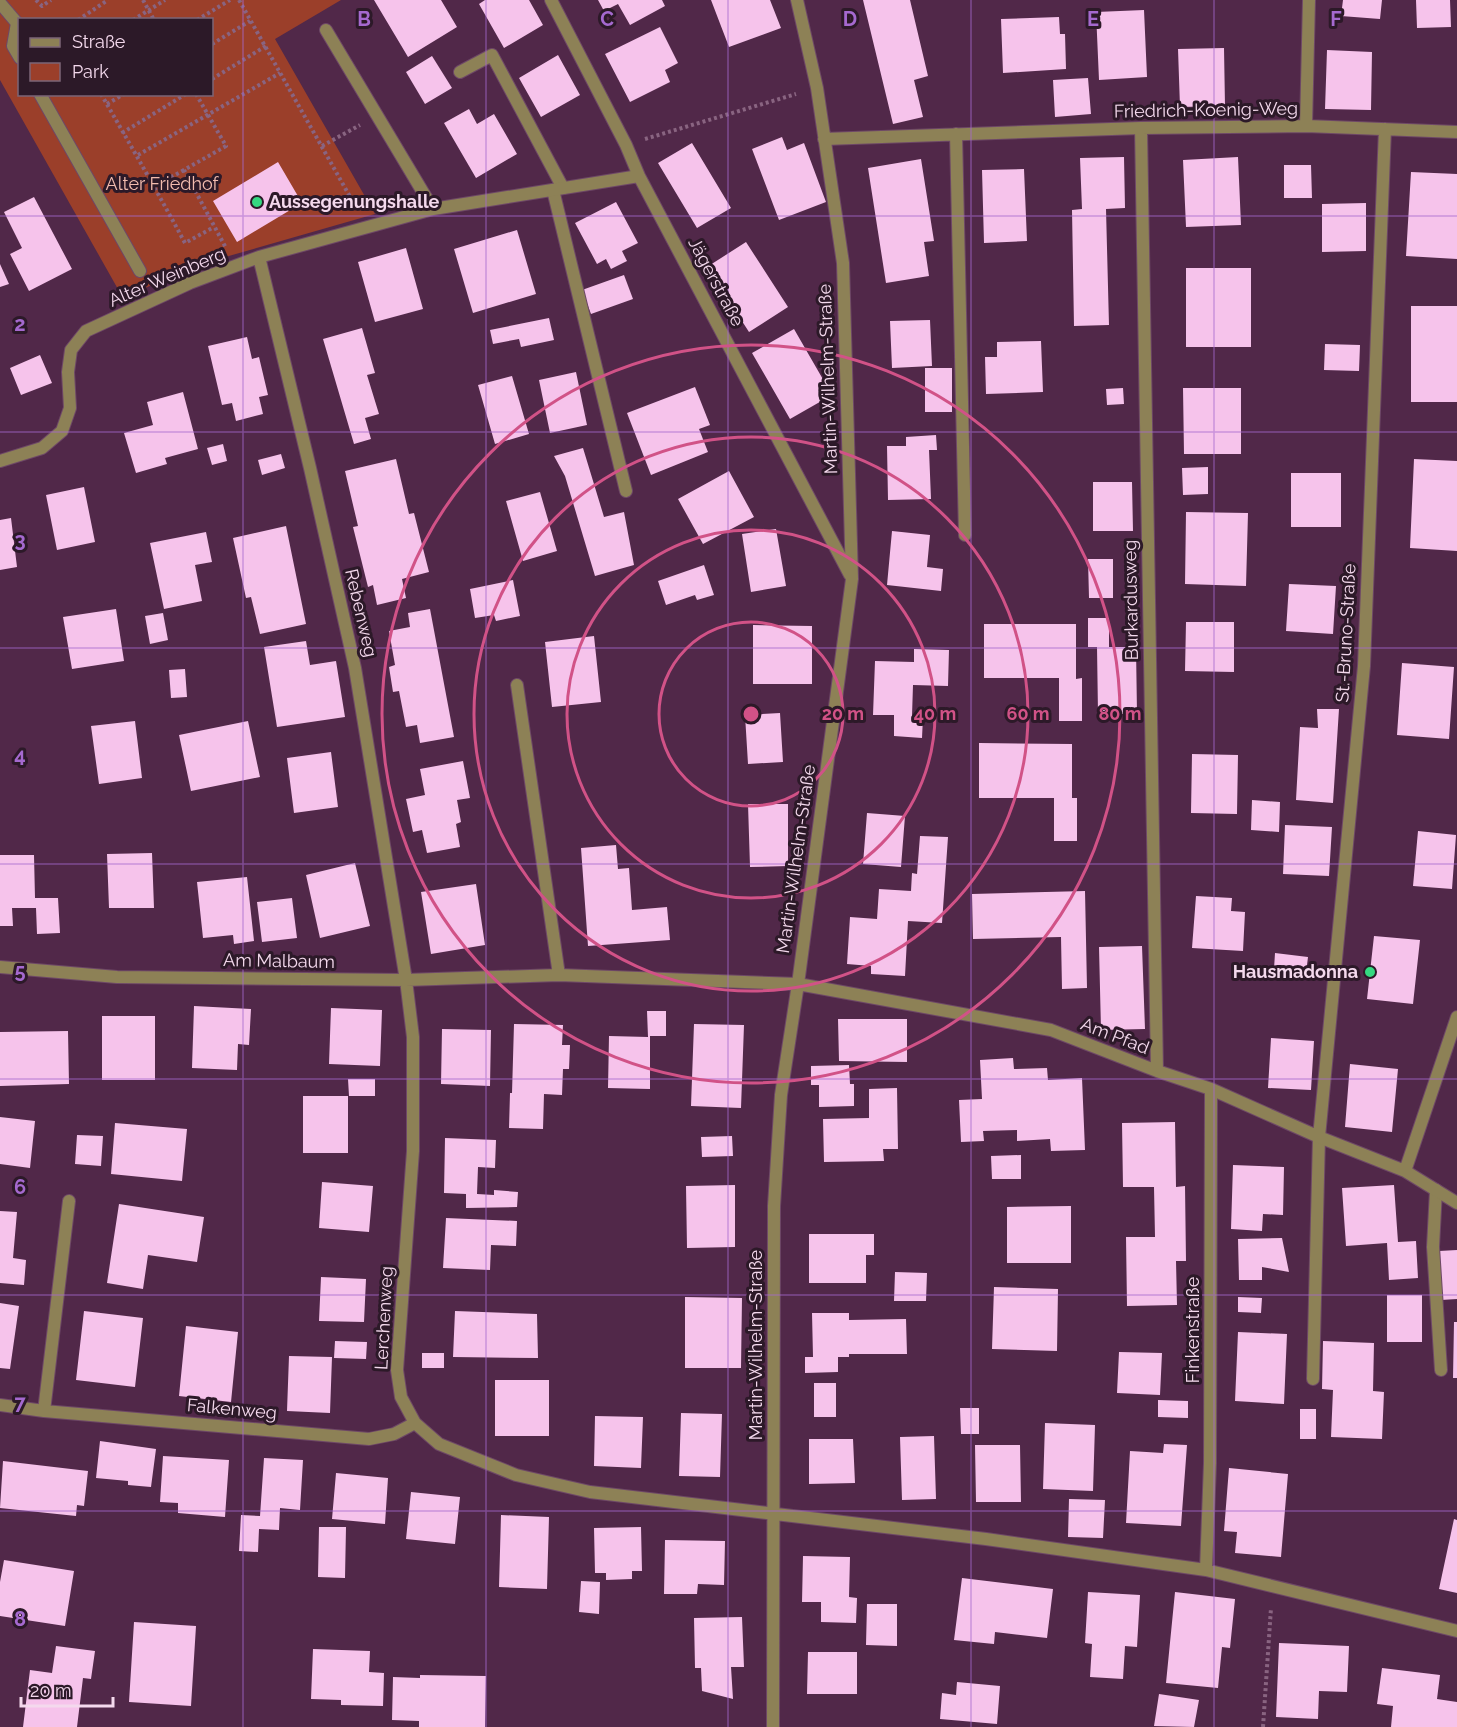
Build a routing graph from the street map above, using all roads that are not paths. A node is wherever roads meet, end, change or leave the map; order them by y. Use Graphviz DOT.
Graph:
graph roads {
  1 [pos="551,0"];
  2 [pos="797,0"];
  3 [pos="1309,0"];
  4 [pos="0,3"];
  5 [pos="326,30"];
  6 [pos="18,55"];
  7 [pos="460,72"];
  8 [pos="41,96"];
  9 [pos="1306,126"];
  10 [pos="1141,128"];
  11 [pos="1385,129"];
  12 [pos="1457,132"];
  13 [pos="956,134"];
  14 [pos="824,139"];
  15 [pos="639,176"];
  16 [pos="558,189"];
  17 [pos="433,209"];
  18 [pos="259,257"];
  19 [pos="140,271"];
  20 [pos="0,461"];
  21 [pos="626,491"];
  22 [pos="965,535"];
  23 [pos="852,579"];
  24 [pos="517,685"];
  25 [pos="0,967"];
  26 [pos="559,975"];
  27 [pos="406,980"];
  28 [pos="798,984"];
  29 [pos="1457,1017"];
  30 [pos="1157,1071"];
  31 [pos="1211,1089"];
  32 [pos="1319,1137"];
  33 [pos="1405,1171"];
  34 [pos="1436,1190"];
  35 [pos="69,1201"];
  36 [pos="1457,1203"];
  37 [pos="1441,1370"];
  38 [pos="1313,1379"];
  39 [pos="0,1405"];
  40 [pos="44,1411"];
  41 [pos="415,1423"];
  42 [pos="773,1513"];
  43 [pos="1206,1570"];
  44 [pos="1457,1631"];
  45 [pos="773,1727"];
  1 -- 15 [label="street, Jägerstraße"];
  2 -- 14 [label="street, Martin-Wilhelm-Straße"];
  3 -- 9 [label="street"];
  4 -- 6 [label="street"];
  5 -- 17 [label="street"];
  7 -- 16 [label="street"];
  8 -- 19 [label="street"];
  9 -- 10 [label="street, Friedrich-Koenig-Weg"];
  9 -- 11 [label="street, Friedrich-Koenig-Weg"];
  10 -- 13 [label="street, Friedrich-Koenig-Weg"];
  10 -- 30 [label="street, Burkardusweg"];
  11 -- 12 [label="street, Friedrich-Koenig-Weg"];
  11 -- 32 [label="street, St.-Bruno-Straße"];
  13 -- 14 [label="street, Friedrich-Koenig-Weg"];
  13 -- 22 [label="street"];
  14 -- 23 [label="street, Martin-Wilhelm-Straße"];
  15 -- 16 [label="street, Alter Weinberg"];
  15 -- 23 [label="street, Jägerstraße"];
  16 -- 17 [label="street, Alter Weinberg"];
  16 -- 21 [label="street"];
  17 -- 18 [label="street, Alter Weinberg"];
  18 -- 20 [label="street, Alter Weinberg"];
  18 -- 27 [label="street, Rebenweg"];
  23 -- 28 [label="street, Martin-Wilhelm-Straße"];
  24 -- 26 [label="street"];
  25 -- 27 [label="street, Am Malbaum"];
  26 -- 27 [label="street, Am Malbaum"];
  26 -- 28 [label="street, Am Malbaum"];
  27 -- 41 [label="street, Lerchenweg"];
  28 -- 30 [label="street, Am Pfad"];
  28 -- 42 [label="street, Martin-Wilhelm-Straße"];
  29 -- 33 [label="street"];
  30 -- 31 [label="street, Am Pfad"];
  31 -- 32 [label="street, Am Pfad"];
  31 -- 43 [label="street, Finkenstraße"];
  32 -- 33 [label="street, Am Pfad"];
  32 -- 38 [label="street, St.-Bruno-Straße"];
  33 -- 34 [label="street, Am Pfad"];
  34 -- 36 [label="street, Am Pfad"];
  34 -- 37 [label="street"];
  35 -- 40 [label="street"];
  39 -- 40 [label="street, Falkenweg"];
  40 -- 41 [label="street, Falkenweg"];
  41 -- 42 [label="street, Lerchenweg"];
  42 -- 43 [label="street"];
  42 -- 45 [label="street, Martin-Wilhelm-Straße"];
  43 -- 44 [label="street"];
}
